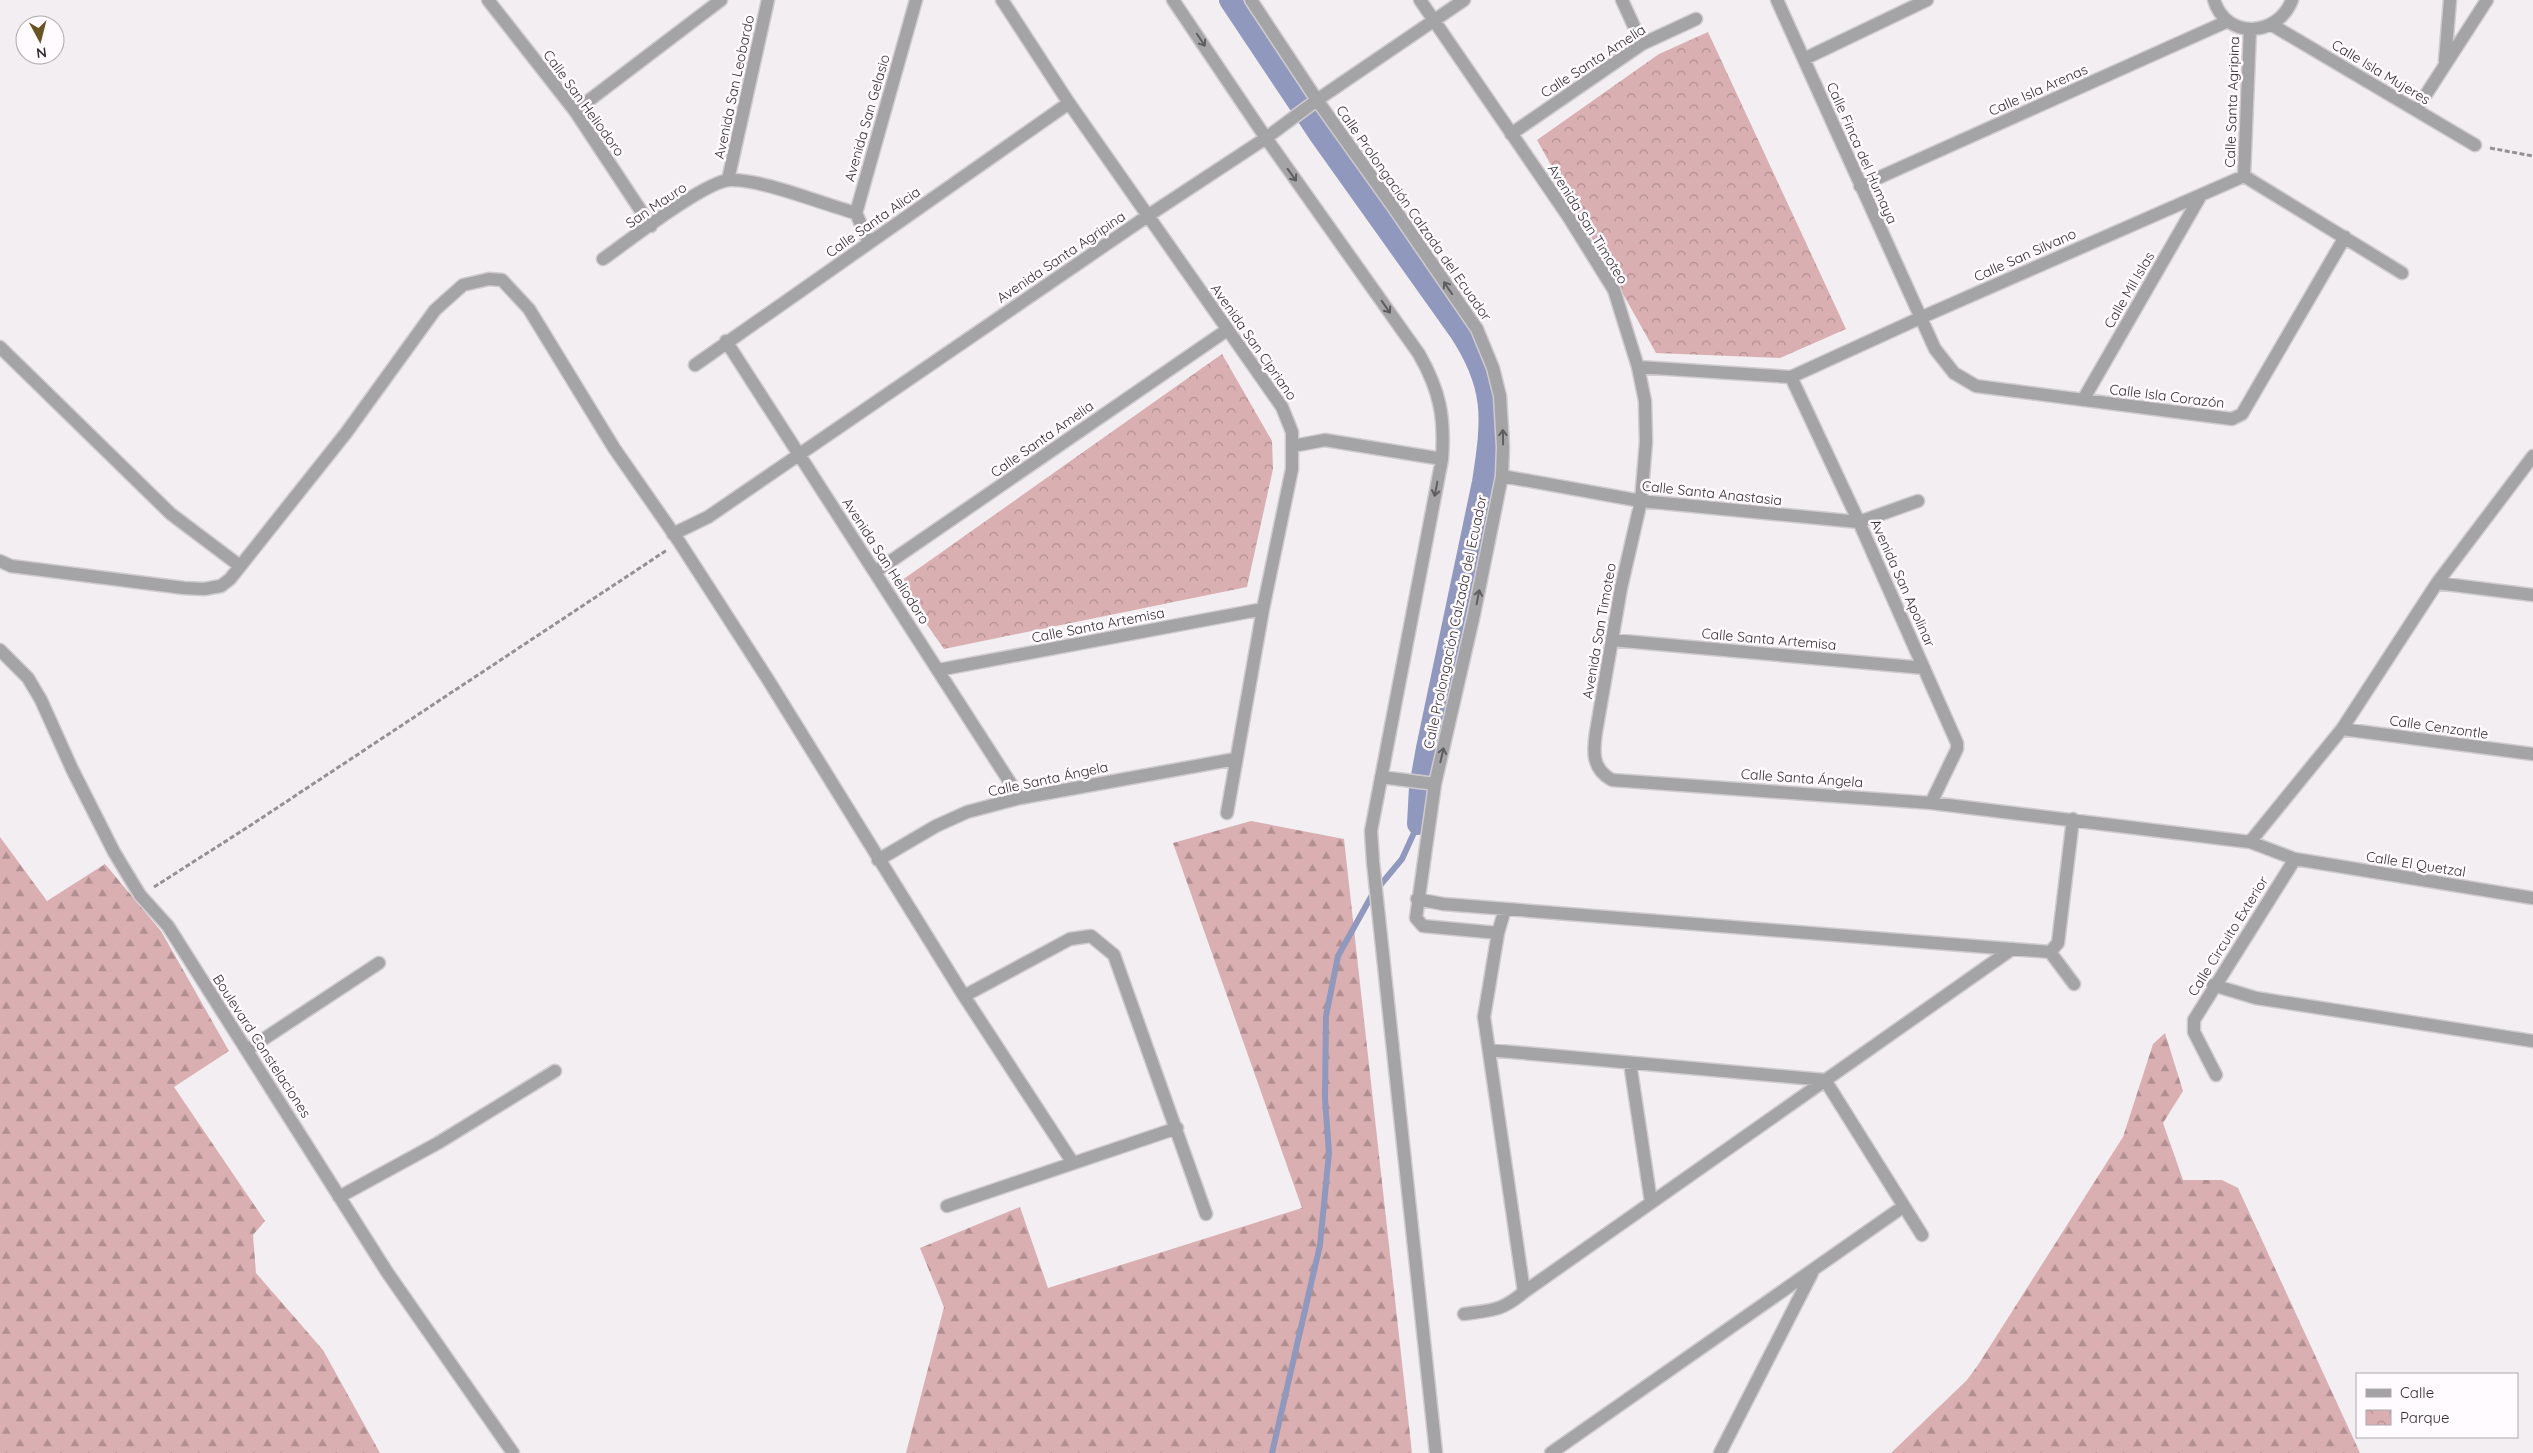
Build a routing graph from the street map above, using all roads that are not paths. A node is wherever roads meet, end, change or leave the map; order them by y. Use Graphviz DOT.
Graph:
graph roads {
  1 [pos="488,0"];
  2 [pos="721,0"];
  3 [pos="768,0"];
  4 [pos="916,0"];
  5 [pos="1002,0"];
  6 [pos="1173,0"];
  7 [pos="1251,0"];
  8 [pos="1420,0"];
  9 [pos="1464,0"];
  10 [pos="1622,0"];
  11 [pos="1777,0"];
  12 [pos="1927,0"];
  13 [pos="2214,0"];
  14 [pos="2292,0"];
  15 [pos="2450,0"];
  16 [pos="2487,0"];
  17 [pos="1696,19"];
  18 [pos="1434,20"];
  19 [pos="2228,21"];
  20 [pos="2272,25"];
  21 [pos="2250,29"];
  22 [pos="1642,44"];
  23 [pos="1804,59"];
  24 [pos="2445,64"];
  25 [pos="1069,104"];
  26 [pos="1312,104"];
  27 [pos="2416,110"];
  28 [pos="575,111"];
  29 [pos="1511,134"];
  30 [pos="1266,138"];
  31 [pos="2475,145"];
  32 [pos="2244,176"];
  33 [pos="728,180"];
  34 [pos="1860,186"];
  35 [pos="2201,194"];
  36 [pos="856,213"];
  37 [pos="1149,215"];
  38 [pos="651,226"];
  39 [pos="2344,238"];
  40 [pos="869,243"];
  41 [pos="603,259"];
  42 [pos="2402,273"];
  43 [pos="1920,318"];
  44 [pos="1227,330"];
  45 [pos="726,341"];
  46 [pos="0,347"];
  47 [pos="694,364"];
  48 [pos="1638,366"];
  49 [pos="1791,377"];
  50 [pos="2082,400"];
  51 [pos="1294,446"];
  52 [pos="799,454"];
  53 [pos="2533,456"];
  54 [pos="1442,459"];
  55 [pos="1502,476"];
  56 [pos="1918,501"];
  57 [pos="1641,502"];
  58 [pos="1859,522"];
  59 [pos="675,537"];
  60 [pos="1,561"];
  61 [pos="240,566"];
  62 [pos="875,572"];
  63 [pos="2437,583"];
  64 [pos="2533,595"];
  65 [pos="1263,609"];
  66 [pos="1612,640"];
  67 [pos="0,650"];
  68 [pos="1924,668"];
  69 [pos="938,670"];
  70 [pos="2342,729"];
  71 [pos="1596,732"];
  72 [pos="2533,754"];
  73 [pos="1235,759"];
  74 [pos="1381,777"];
  75 [pos="1435,784"];
  76 [pos="1020,798"];
  77 [pos="1931,803"];
  78 [pos="1227,813"];
  79 [pos="2073,819"];
  80 [pos="2250,842"];
  81 [pos="2295,859"];
  82 [pos="878,860"];
  83 [pos="2533,898"];
  84 [pos="1417,899"];
  85 [pos="1505,909"];
  86 [pos="1498,933"];
  87 [pos="2012,949"];
  88 [pos="2050,952"];
  89 [pos="379,963"];
  90 [pos="2074,984"];
  91 [pos="2213,985"];
  92 [pos="964,996"];
  93 [pos="2533,1041"];
  94 [pos="248,1050"];
  95 [pos="1488,1050"];
  96 [pos="1630,1063"];
  97 [pos="555,1071"];
  98 [pos="2216,1075"];
  99 [pos="1825,1080"];
  100 [pos="1177,1128"];
  101 [pos="1073,1163"];
  102 [pos="339,1197"];
  103 [pos="1651,1202"];
  104 [pos="946,1206"];
  105 [pos="1904,1206"];
  106 [pos="1206,1214"];
  107 [pos="1922,1235"];
  108 [pos="1814,1269"];
  109 [pos="1524,1292"];
  110 [pos="1464,1314"];
  111 [pos="513,1453"];
  112 [pos="1436,1453"];
  113 [pos="1551,1453"];
  114 [pos="1720,1453"];
  1 -- 28 [label="street, Calle San Heliodoro"];
  2 -- 28 [label="street"];
  3 -- 33 [label="street, Avenida San Leobardo"];
  4 -- 36 [label="street, Avenida San Gelasio"];
  5 -- 25 [label="street, Avenida San Cipriano"];
  6 -- 30 [label="street, one-way"];
  7 -- 26 [label="street, Calle Prolongación Calzada del Ecuador"];
  8 -- 18 [label="street, Avenida San Timoteo"];
  9 -- 18 [label="street, Avenida Santa Agripina"];
  10 -- 22 [label="street"];
  11 -- 23 [label="street, Calle Finca del Humaya"];
  12 -- 23 [label="street"];
  13 -- 19 [label="street"];
  14 -- 20 [label="street"];
  15 -- 24 [label="street"];
  16 -- 24 [label="street"];
  17 -- 22 [label="street, Calle Santa Amelia"];
  18 -- 26 [label="street, Avenida Santa Agripina"];
  18 -- 29 [label="street, Avenida San Timoteo"];
  19 -- 21 [label="street"];
  19 -- 34 [label="street, Calle Isla Arenas"];
  20 -- 21 [label="street"];
  20 -- 27 [label="street, Calle Isla Mujeres"];
  21 -- 32 [label="street, Calle Santa Agripina"];
  22 -- 29 [label="street, Calle Santa Amelia"];
  23 -- 34 [label="street, Calle Finca del Humaya"];
  24 -- 27 [label="street"];
  25 -- 37 [label="street, Avenida San Cipriano"];
  25 -- 40 [label="street, Calle Santa Alicia"];
  26 -- 30 [label="street, Avenida Santa Agripina"];
  55 -- 26 [label="street, Calle Prolongación Calzada del Ecuador, one-way"];
  27 -- 31 [label="street, Calle Isla Mujeres"];
  28 -- 38 [label="street, Calle San Heliodoro"];
  29 -- 48 [label="street, Avenida San Timoteo"];
  30 -- 37 [label="street, Avenida Santa Agripina"];
  30 -- 54 [label="street, one-way"];
  32 -- 35 [label="street, Calle San Silvano"];
  32 -- 39 [label="street"];
  33 -- 36 [label="street"];
  33 -- 38 [label="street, San Mauro"];
  34 -- 43 [label="street, Calle Finca del Humaya"];
  35 -- 43 [label="street, Calle San Silvano"];
  35 -- 50 [label="street, Calle Mil Islas"];
  36 -- 40 [label="street"];
  37 -- 44 [label="street, Avenida San Cipriano"];
  37 -- 52 [label="street, Avenida Santa Agripina"];
  38 -- 41 [label="street, San Mauro"];
  39 -- 42 [label="street"];
  39 -- 50 [label="street, Calle Isla Corazón"];
  40 -- 45 [label="street, Calle Santa Alicia"];
  43 -- 49 [label="street, Calle San Silvano"];
  43 -- 50 [label="street, Calle Isla Corazón"];
  44 -- 51 [label="street, Avenida San Cipriano"];
  44 -- 62 [label="street, Calle Santa Amelia"];
  45 -- 47 [label="street, Calle Santa Alicia"];
  45 -- 52 [label="street, Avenida San Heliodoro"];
  46 -- 61 [label="street"];
  48 -- 49 [label="street, Calle San Silvano"];
  48 -- 57 [label="street, Avenida San Timoteo"];
  49 -- 58 [label="street, Avenida San Apolinar"];
  51 -- 54 [label="street"];
  51 -- 65 [label="street, Avenida San Cipriano"];
  52 -- 59 [label="street, Avenida Santa Agripina"];
  52 -- 62 [label="street, Avenida San Heliodoro"];
  53 -- 63 [label="street"];
  54 -- 74 [label="street, one-way"];
  55 -- 57 [label="street, Calle Santa Anastasia"];
  75 -- 55 [label="street, Calle Prolongación Calzada del Ecuador, one-way"];
  56 -- 58 [label="street, Calle Santa Anastasia"];
  57 -- 58 [label="street, Calle Santa Anastasia"];
  57 -- 66 [label="street, Avenida San Timoteo"];
  58 -- 68 [label="street, Avenida San Apolinar"];
  59 -- 61 [label="street"];
  59 -- 82 [label="street"];
  60 -- 61 [label="street"];
  62 -- 69 [label="street, Avenida San Heliodoro"];
  63 -- 64 [label="street"];
  63 -- 70 [label="street"];
  65 -- 69 [label="street, Calle Santa Artemisa"];
  65 -- 73 [label="street, Avenida San Cipriano"];
  66 -- 68 [label="street, Calle Santa Artemisa"];
  66 -- 71 [label="street, Avenida San Timoteo"];
  67 -- 94 [label="street, Boulevard Constelaciones"];
  68 -- 77 [label="street, Avenida San Apolinar"];
  69 -- 76 [label="street, Avenida San Heliodoro"];
  70 -- 72 [label="street, Calle Cenzontle"];
  70 -- 80 [label="street"];
  71 -- 77 [label="street, Calle Santa Ángela"];
  73 -- 76 [label="street, Calle Santa Ángela"];
  73 -- 78 [label="street, Avenida San Cipriano"];
  74 -- 75 [label="street"];
  74 -- 112 [label="street"];
  75 -- 84 [label="street, Calle Prolongación Calzada del Ecuador"];
  76 -- 82 [label="street, Calle Santa Ángela"];
  77 -- 79 [label="street, Calle Santa Ángela"];
  79 -- 80 [label="street, Calle Santa Ángela"];
  79 -- 88 [label="street"];
  80 -- 81 [label="street, Calle El Quetzal"];
  81 -- 83 [label="street, Calle El Quetzal"];
  81 -- 91 [label="street, Calle Circuito Exterior"];
  82 -- 92 [label="street"];
  84 -- 85 [label="street"];
  84 -- 86 [label="street, Calle Prolongación Calzada del Ecuador"];
  85 -- 86 [label="street"];
  85 -- 87 [label="street"];
  86 -- 95 [label="street"];
  87 -- 88 [label="street"];
  87 -- 99 [label="street"];
  88 -- 90 [label="street"];
  89 -- 94 [label="street"];
  91 -- 93 [label="street"];
  91 -- 98 [label="street, Calle Circuito Exterior"];
  92 -- 100 [label="street"];
  92 -- 101 [label="street"];
  94 -- 102 [label="street, Boulevard Constelaciones"];
  95 -- 96 [label="street"];
  95 -- 109 [label="street"];
  96 -- 99 [label="street"];
  96 -- 103 [label="street"];
  97 -- 102 [label="street"];
  99 -- 103 [label="street"];
  99 -- 105 [label="street"];
  100 -- 101 [label="street"];
  100 -- 106 [label="street"];
  101 -- 104 [label="street"];
  102 -- 111 [label="street, Boulevard Constelaciones"];
  103 -- 109 [label="street"];
  105 -- 107 [label="street"];
  105 -- 108 [label="street"];
  108 -- 113 [label="street"];
  108 -- 114 [label="street"];
  109 -- 110 [label="street"];
}
